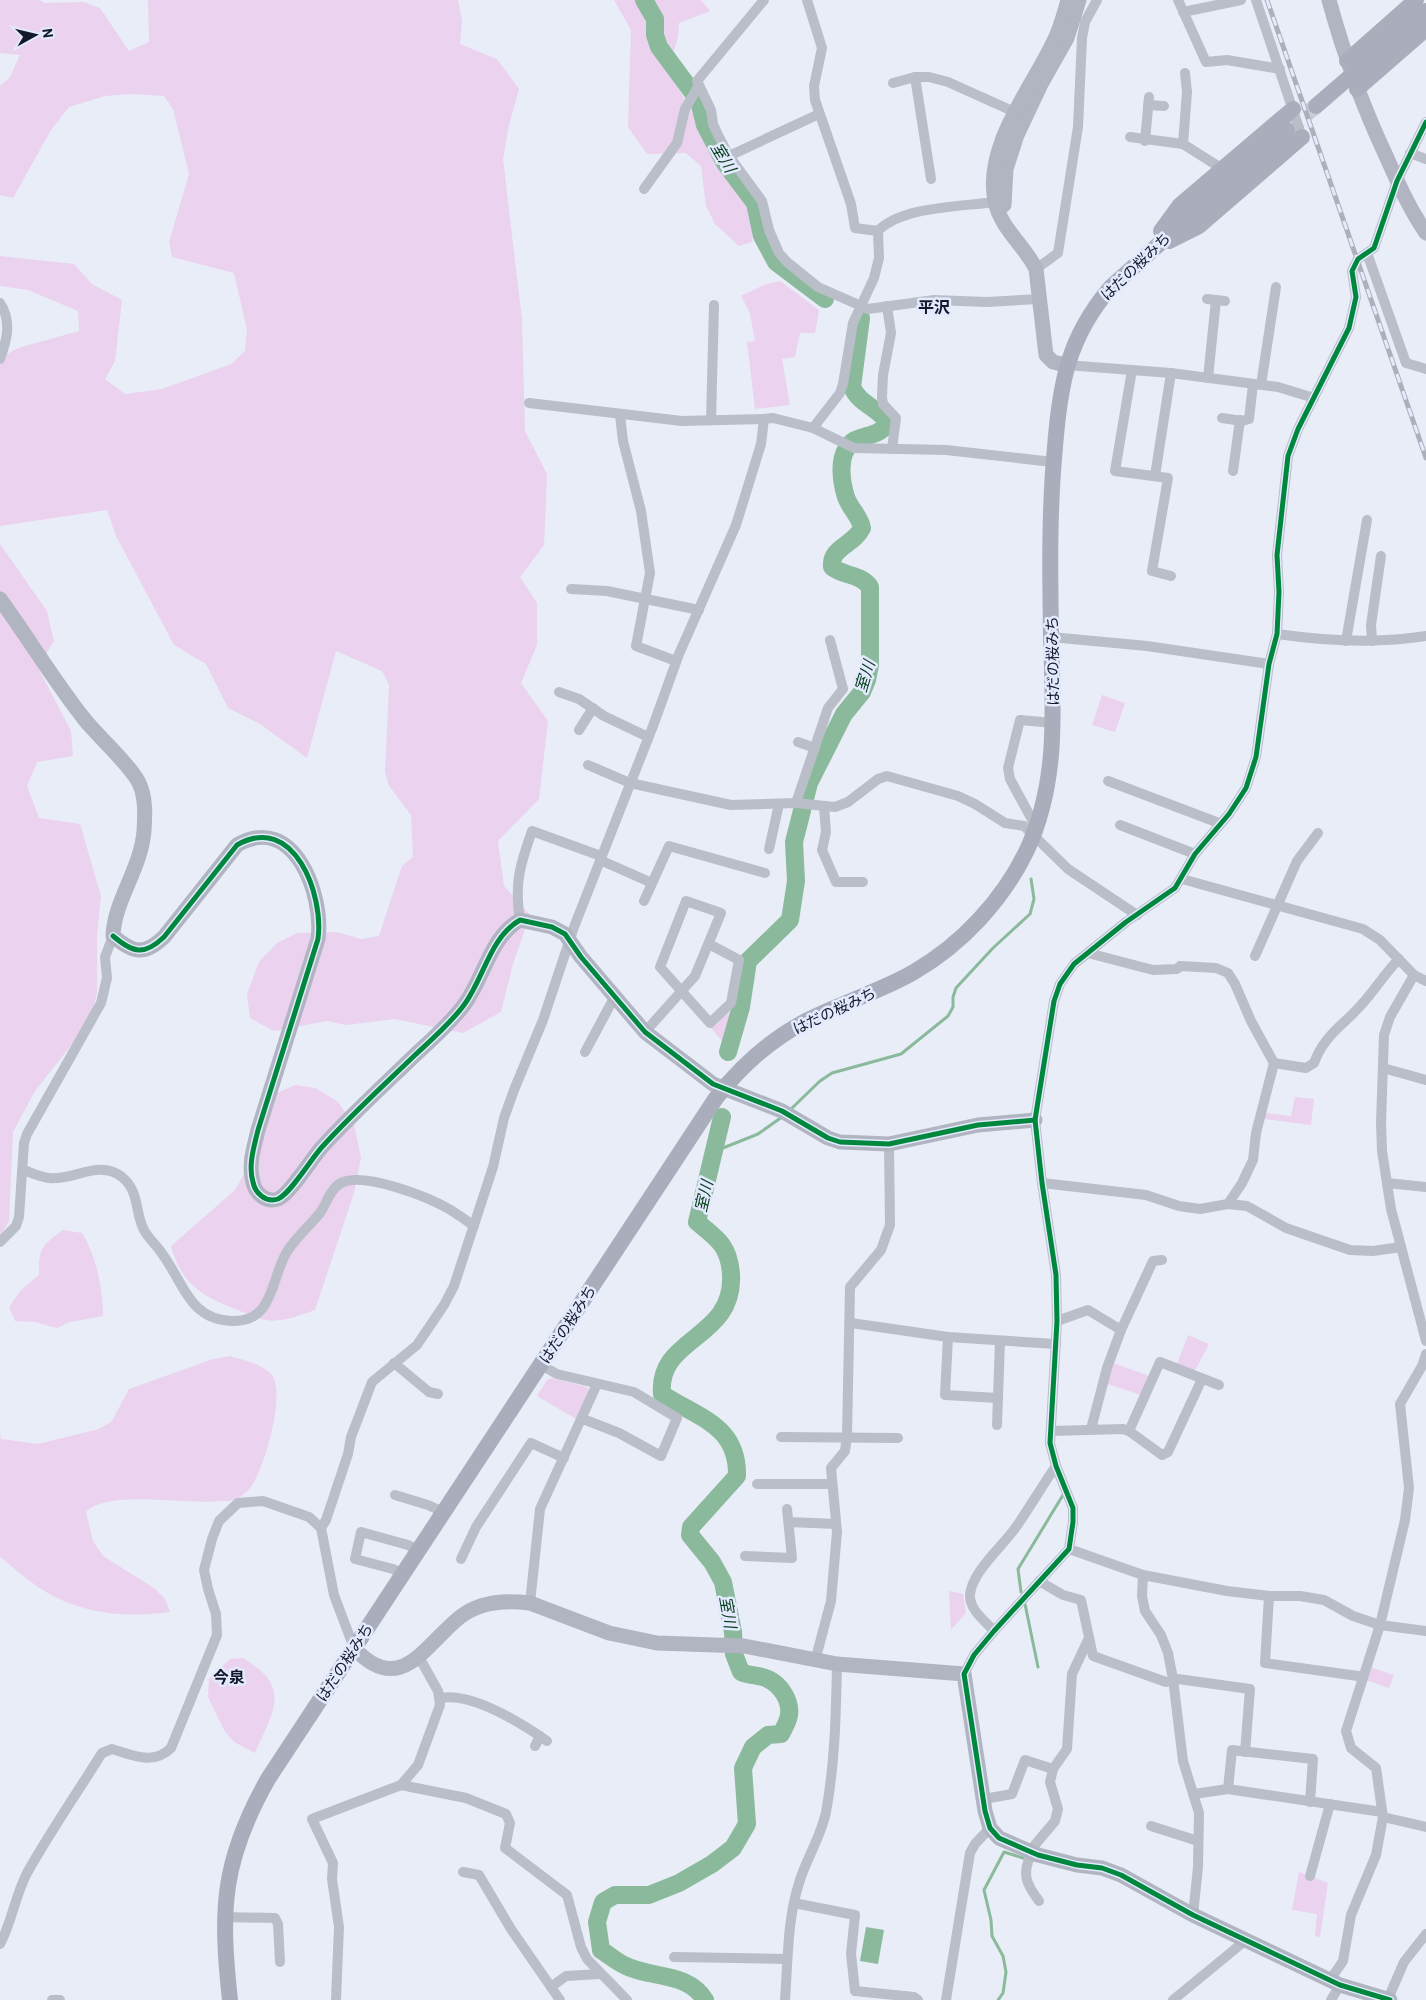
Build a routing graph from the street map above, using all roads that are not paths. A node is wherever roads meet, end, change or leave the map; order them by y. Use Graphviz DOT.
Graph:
graph roads {
  1 [pos="764,0"];
  2 [pos="807,0"];
  3 [pos="1068,0"];
  4 [pos="1079,0"];
  5 [pos="1097,0"];
  6 [pos="1178,0"];
  7 [pos="1242,0"];
  8 [pos="1256,0"];
  9 [pos="1329,0"];
  10 [pos="1416,0"];
  11 [pos="1426,10"];
  12 [pos="1183,12"];
  13 [pos="1074,19"];
  14 [pos="1426,29"];
  15 [pos="1347,63"];
  16 [pos="1280,69"];
  17 [pos="1185,73"];
  18 [pos="916,77"];
  19 [pos="893,83"];
  20 [pos="699,84"];
  21 [pos="1356,87"];
  22 [pos="1164,106"];
  23 [pos="1316,106"];
  24 [pos="1293,109"];
  25 [pos="819,114"];
  26 [pos="1020,115"];
  27 [pos="1426,122"];
  28 [pos="1295,134"];
  29 [pos="1130,137"];
  30 [pos="1145,141"];
  31 [pos="1183,144"];
  32 [pos="1410,153"];
  33 [pos="729,156"];
  34 [pos="1426,159"];
  35 [pos="1221,168"];
  36 [pos="931,179"];
  37 [pos="1397,181"];
  38 [pos="644,189"];
  39 [pos="999,201"];
  40 [pos="878,231"];
  41 [pos="1426,233"];
  42 [pos="1152,248"];
  43 [pos="1367,253"];
  44 [pos="1036,269"];
  45 [pos="1276,287"];
  46 [pos="1039,299"];
  47 [pos="1216,300"];
  48 [pos="0,304"];
  49 [pos="714,305"];
  50 [pos="887,306"];
  51 [pos="859,307"];
  52 [pos="0,359"];
  53 [pos="1066,365"];
  54 [pos="1426,368"];
  55 [pos="1132,370"];
  56 [pos="1170,373"];
  57 [pos="1208,378"];
  58 [pos="1257,385"];
  59 [pos="1314,398"];
  60 [pos="529,403"];
  61 [pos="620,415"];
  62 [pos="1222,418"];
  63 [pos="711,420"];
  64 [pos="764,420"];
  65 [pos="1240,420"];
  66 [pos="814,428"];
  67 [pos="892,450"];
  68 [pos="1053,462"];
  69 [pos="1237,466"];
  70 [pos="1155,476"];
  71 [pos="1366,520"];
  72 [pos="1381,556"];
  73 [pos="1171,576"];
  74 [pos="571,589"];
  75 [pos="0,598"];
  76 [pos="646,600"];
  77 [pos="699,610"];
  78 [pos="1277,634"];
  79 [pos="1426,636"];
  80 [pos="1052,637"];
  81 [pos="830,640"];
  82 [pos="1346,641"];
  83 [pos="1372,641"];
  84 [pos="676,660"];
  85 [pos="1269,664"];
  86 [pos="560,692"];
  87 [pos="593,708"];
  88 [pos="1054,724"];
  89 [pos="579,730"];
  90 [pos="648,737"];
  91 [pos="798,742"];
  92 [pos="815,748"];
  93 [pos="588,765"];
  94 [pos="1108,781"];
  95 [pos="630,783"];
  96 [pos="779,804"];
  97 [pos="801,804"];
  98 [pos="824,808"];
  99 [pos="1219,823"];
  100 [pos="1120,825"];
  101 [pos="1034,830"];
  102 [pos="1318,833"];
  103 [pos="1312,844"];
  104 [pos="1323,848"];
  105 [pos="769,849"];
  106 [pos="1195,854"];
  107 [pos="600,858"];
  108 [pos="766,873"];
  109 [pos="1182,879"];
  110 [pos="863,882"];
  111 [pos="652,883"];
  112 [pos="644,901"];
  113 [pos="1278,906"];
  114 [pos="1137,914"];
  115 [pos="520,920"];
  116 [pos="113,936"];
  117 [pos="570,943"];
  118 [pos="709,944"];
  119 [pos="1261,951"];
  120 [pos="1088,953"];
  121 [pos="1399,959"];
  122 [pos="1414,975"];
  123 [pos="1426,981"];
  124 [pos="681,992"];
  125 [pos="615,996"];
  126 [pos="645,1032"];
  127 [pos="578,1039"];
  128 [pos="1274,1063"];
  129 [pos="1383,1068"];
  130 [pos="1426,1080"];
  131 [pos="723,1089"];
  132 [pos="1035,1120"];
  133 [pos="889,1144"];
  134 [pos="24,1170"];
  135 [pos="1042,1183"];
  136 [pos="1387,1183"];
  137 [pos="1426,1187"];
  138 [pos="1228,1204"];
  139 [pos="474,1226"];
  140 [pos="0,1242"];
  141 [pos="1401,1247"];
  142 [pos="1162,1260"];
  143 [pos="1057,1321"];
  144 [pos="851,1323"];
  145 [pos="1121,1330"];
  146 [pos="948,1337"];
  147 [pos="1000,1341"];
  148 [pos="1426,1341"];
  149 [pos="1056,1344"];
  150 [pos="1426,1354"];
  151 [pos="394,1363"];
  152 [pos="540,1365"];
  153 [pos="1202,1379"];
  154 [pos="597,1384"];
  155 [pos="1219,1385"];
  156 [pos="431,1394"];
  157 [pos="998,1398"];
  158 [pos="583,1419"];
  159 [pos="997,1425"];
  160 [pos="1091,1430"];
  161 [pos="1051,1431"];
  162 [pos="1129,1431"];
  163 [pos="781,1436"];
  164 [pos="847,1436"];
  165 [pos="898,1438"];
  166 [pos="564,1458"];
  167 [pos="1056,1466"];
  168 [pos="757,1484"];
  169 [pos="832,1484"];
  170 [pos="395,1495"];
  171 [pos="787,1509"];
  172 [pos="443,1512"];
  173 [pos="789,1522"];
  174 [pos="836,1524"];
  175 [pos="321,1528"];
  176 [pos="1069,1549"];
  177 [pos="418,1550"];
  178 [pos="746,1556"];
  179 [pos="461,1559"];
  180 [pos="403,1574"];
  181 [pos="1143,1575"];
  182 [pos="1039,1581"];
  183 [pos="1270,1596"];
  184 [pos="530,1603"];
  185 [pos="1380,1625"];
  186 [pos="994,1631"];
  187 [pos="1426,1631"];
  188 [pos="1089,1638"];
  189 [pos="354,1648"];
  190 [pos="418,1657"];
  191 [pos="815,1661"];
  192 [pos="837,1664"];
  193 [pos="964,1674"];
  194 [pos="1358,1676"];
  195 [pos="1173,1679"];
  196 [pos="440,1698"];
  197 [pos="535,1746"];
  198 [pos="1245,1752"];
  199 [pos="1053,1769"];
  200 [pos="401,1785"];
  201 [pos="1228,1789"];
  202 [pos="1194,1794"];
  203 [pos="984,1799"];
  204 [pos="1310,1802"];
  205 [pos="1330,1804"];
  206 [pos="1382,1814"];
  207 [pos="1151,1826"];
  208 [pos="1426,1827"];
  209 [pos="990,1828"];
  210 [pos="1198,1840"];
  211 [pos="1030,1852"];
  212 [pos="462,1872"];
  213 [pos="1310,1876"];
  214 [pos="1038,1901"];
  215 [pos="794,1903"];
  216 [pos="1193,1914"];
  217 [pos="224,1917"];
  218 [pos="1426,1934"];
  219 [pos="1246,1940"];
  220 [pos="0,1944"];
  221 [pos="1415,1950"];
  222 [pos="1426,1953"];
  223 [pos="674,1957"];
  224 [pos="787,1959"];
  225 [pos="280,1962"];
  226 [pos="600,1974"];
  227 [pos="1335,1983"];
  228 [pos="551,1987"];
  229 [pos="52,2000"];
  230 [pos="60,2000"];
  231 [pos="230,2000"];
  232 [pos="336,2000"];
  233 [pos="560,2000"];
  234 [pos="627,2000"];
  235 [pos="785,2000"];
  236 [pos="918,2000"];
  237 [pos="946,2000"];
  238 [pos="1173,2000"];
  239 [pos="1331,2000"];
  240 [pos="1389,2000"];
  1 -- 20 [label="street"];
  2 -- 25 [label="street"];
  3 -- 13 [label="street"];
  4 -- 13 [label="street"];
  5 -- 13 [label="street"];
  6 -- 12 [label="street"];
  7 -- 12 [label="street"];
  8 -- 16 [label="street"];
  9 -- 15 [label="street"];
  10 -- 15 [label="main road"];
  11 -- 23 [label="main road"];
  12 -- 16 [label="street"];
  13 -- 26 [label="street"];
  13 -- 44 [label="street"];
  14 -- 21 [label="main road"];
  15 -- 21 [label="street"];
  16 -- 24 [label="street"];
  17 -- 31 [label="street"];
  18 -- 19 [label="street"];
  18 -- 26 [label="street"];
  18 -- 36 [label="street"];
  20 -- 33 [label="street"];
  20 -- 38 [label="street"];
  21 -- 37 [label="street"];
  22 -- 30 [label="street"];
  24 -- 28 [label="street"];
  24 -- 35 [label="main road"];
  25 -- 33 [label="street"];
  25 -- 40 [label="street"];
  26 -- 39 [label="street"];
  27 -- 32 [label="street"];
  28 -- 42 [label="main road"];
  29 -- 30 [label="street"];
  30 -- 31 [label="street"];
  31 -- 35 [label="street"];
  32 -- 34 [label="street"];
  32 -- 37 [label="street"];
  33 -- 51 [label="street"];
  35 -- 42 [label="main road"];
  37 -- 41 [label="street"];
  37 -- 43 [label="street"];
  39 -- 40 [label="street"];
  39 -- 44 [label="street"];
  40 -- 51 [label="street"];
  42 -- 53 [label="main road, はだの桜みち"];
  43 -- 54 [label="street"];
  43 -- 59 [label="street"];
  44 -- 46 [label="street"];
  45 -- 58 [label="street"];
  46 -- 50 [label="street"];
  46 -- 53 [label="street"];
  47 -- 57 [label="street"];
  48 -- 52 [label="street"];
  49 -- 63 [label="street"];
  50 -- 51 [label="street"];
  50 -- 67 [label="street"];
  51 -- 66 [label="street"];
  53 -- 55 [label="street"];
  53 -- 68 [label="main road, はだの桜みち"];
  55 -- 56 [label="street"];
  55 -- 70 [label="street"];
  56 -- 57 [label="street"];
  56 -- 70 [label="street"];
  57 -- 58 [label="street"];
  58 -- 59 [label="street"];
  58 -- 65 [label="street"];
  59 -- 78 [label="street"];
  60 -- 61 [label="street"];
  61 -- 63 [label="street"];
  61 -- 76 [label="street"];
  62 -- 65 [label="street"];
  63 -- 64 [label="street"];
  64 -- 66 [label="street"];
  64 -- 77 [label="street"];
  65 -- 69 [label="street"];
  66 -- 67 [label="street"];
  67 -- 68 [label="street"];
  68 -- 80 [label="main road, はだの桜みち"];
  70 -- 73 [label="street"];
  71 -- 82 [label="street"];
  72 -- 83 [label="street"];
  74 -- 76 [label="street"];
  75 -- 116 [label="street"];
  76 -- 77 [label="street"];
  76 -- 84 [label="street"];
  77 -- 84 [label="street"];
  78 -- 82 [label="street"];
  78 -- 85 [label="street"];
  79 -- 83 [label="street"];
  80 -- 85 [label="street"];
  80 -- 88 [label="main road, はだの桜みち"];
  81 -- 92 [label="street"];
  82 -- 83 [label="street"];
  84 -- 90 [label="street"];
  85 -- 99 [label="street"];
  86 -- 87 [label="street"];
  87 -- 89 [label="street"];
  87 -- 90 [label="street"];
  88 -- 101 [label="main road, はだの桜みち"];
  88 -- 101 [label="street"];
  90 -- 95 [label="street"];
  91 -- 92 [label="street"];
  92 -- 97 [label="street"];
  93 -- 95 [label="street"];
  94 -- 99 [label="street"];
  95 -- 96 [label="street"];
  95 -- 107 [label="street"];
  96 -- 97 [label="street"];
  96 -- 105 [label="street"];
  97 -- 98 [label="street"];
  98 -- 101 [label="street"];
  98 -- 110 [label="street"];
  99 -- 106 [label="street"];
  100 -- 106 [label="street"];
  101 -- 114 [label="street"];
  101 -- 131 [label="main road, はだの桜みち"];
  102 -- 103 [label="street"];
  103 -- 104 [label="street"];
  103 -- 113 [label="street"];
  106 -- 109 [label="street"];
  107 -- 111 [label="street"];
  107 -- 115 [label="street"];
  107 -- 117 [label="street"];
  108 -- 111 [label="street"];
  109 -- 113 [label="street"];
  109 -- 114 [label="street"];
  111 -- 112 [label="street"];
  113 -- 119 [label="street"];
  113 -- 121 [label="street"];
  114 -- 120 [label="street"];
  115 -- 116 [label="street"];
  115 -- 117 [label="street"];
  116 -- 134 [label="street"];
  117 -- 125 [label="street"];
  117 -- 139 [label="street"];
  118 -- 124 [label="street"];
  118 -- 124 [label="street"];
  118 -- 124 [label="street"];
  120 -- 128 [label="street"];
  120 -- 132 [label="street"];
  121 -- 122 [label="street"];
  121 -- 128 [label="street"];
  122 -- 123 [label="street"];
  122 -- 129 [label="street"];
  124 -- 126 [label="street"];
  125 -- 126 [label="street"];
  125 -- 127 [label="street"];
  126 -- 131 [label="street"];
  128 -- 138 [label="street"];
  129 -- 130 [label="street"];
  129 -- 136 [label="street"];
  131 -- 133 [label="street"];
  131 -- 152 [label="main road, はだの桜みち"];
  132 -- 133 [label="street"];
  132 -- 135 [label="street"];
  133 -- 144 [label="street"];
  134 -- 139 [label="street"];
  134 -- 140 [label="street"];
  135 -- 138 [label="street"];
  135 -- 143 [label="street"];
  136 -- 137 [label="street"];
  136 -- 141 [label="street"];
  138 -- 141 [label="street"];
  139 -- 151 [label="street"];
  141 -- 148 [label="street"];
  142 -- 145 [label="street"];
  143 -- 145 [label="street"];
  143 -- 149 [label="street"];
  144 -- 146 [label="street"];
  144 -- 164 [label="street"];
  145 -- 160 [label="street"];
  146 -- 147 [label="street"];
  146 -- 157 [label="street"];
  147 -- 149 [label="street"];
  147 -- 157 [label="street"];
  149 -- 161 [label="street"];
  150 -- 185 [label="street"];
  151 -- 156 [label="street"];
  151 -- 175 [label="street"];
  152 -- 154 [label="street"];
  152 -- 172 [label="main road, はだの桜みち"];
  153 -- 155 [label="street"];
  153 -- 162 [label="street"];
  153 -- 162 [label="street"];
  154 -- 158 [label="street"];
  154 -- 158 [label="street"];
  157 -- 159 [label="street"];
  158 -- 166 [label="street"];
  160 -- 161 [label="street"];
  160 -- 162 [label="street"];
  161 -- 167 [label="street"];
  163 -- 164 [label="street"];
  164 -- 165 [label="street"];
  164 -- 169 [label="street"];
  166 -- 179 [label="street"];
  166 -- 184 [label="street"];
  167 -- 176 [label="street"];
  167 -- 186 [label="street"];
  168 -- 169 [label="street"];
  169 -- 174 [label="street"];
  170 -- 172 [label="street"];
  171 -- 173 [label="street"];
  172 -- 177 [label="main road, はだの桜みち"];
  173 -- 174 [label="street"];
  173 -- 178 [label="street"];
  174 -- 191 [label="street"];
  175 -- 189 [label="street"];
  175 -- 220 [label="street"];
  176 -- 181 [label="street"];
  176 -- 182 [label="street"];
  177 -- 180 [label="main road, はだの桜みち"];
  177 -- 180 [label="street"];
  180 -- 189 [label="main road, はだの桜みち"];
  181 -- 183 [label="street"];
  181 -- 195 [label="street"];
  182 -- 186 [label="street"];
  182 -- 188 [label="street"];
  183 -- 185 [label="street"];
  183 -- 194 [label="street"];
  184 -- 190 [label="street"];
  184 -- 191 [label="street"];
  185 -- 187 [label="street"];
  185 -- 206 [label="street"];
  186 -- 193 [label="street"];
  188 -- 195 [label="street"];
  188 -- 199 [label="street"];
  189 -- 190 [label="street"];
  189 -- 217 [label="main road, はだの桜みち"];
  190 -- 196 [label="street"];
  191 -- 192 [label="street"];
  192 -- 193 [label="street"];
  192 -- 215 [label="street"];
  193 -- 203 [label="street"];
  195 -- 198 [label="street"];
  195 -- 202 [label="street"];
  196 -- 197 [label="street"];
  196 -- 200 [label="street"];
  198 -- 201 [label="street"];
  198 -- 204 [label="street"];
  199 -- 203 [label="street"];
  199 -- 211 [label="street"];
  200 -- 226 [label="street"];
  200 -- 232 [label="street"];
  201 -- 202 [label="street"];
  201 -- 204 [label="street"];
  202 -- 210 [label="street"];
  203 -- 209 [label="street"];
  204 -- 205 [label="street"];
  205 -- 206 [label="street"];
  205 -- 213 [label="street"];
  206 -- 208 [label="street"];
  206 -- 227 [label="street"];
  207 -- 210 [label="street"];
  209 -- 211 [label="street"];
  209 -- 237 [label="street"];
  210 -- 216 [label="street"];
  211 -- 214 [label="street"];
  211 -- 216 [label="street"];
  212 -- 228 [label="street"];
  215 -- 224 [label="street"];
  215 -- 236 [label="street"];
  216 -- 219 [label="street"];
  217 -- 225 [label="street"];
  217 -- 231 [label="main road, はだの桜みち"];
  218 -- 221 [label="street"];
  219 -- 227 [label="street"];
  219 -- 238 [label="street"];
  221 -- 222 [label="street"];
  221 -- 240 [label="street"];
  223 -- 224 [label="street"];
  224 -- 235 [label="street"];
  226 -- 228 [label="street"];
  226 -- 234 [label="street"];
  227 -- 239 [label="street"];
  227 -- 240 [label="street"];
  228 -- 233 [label="street"];
  229 -- 230 [label="street"];
}
